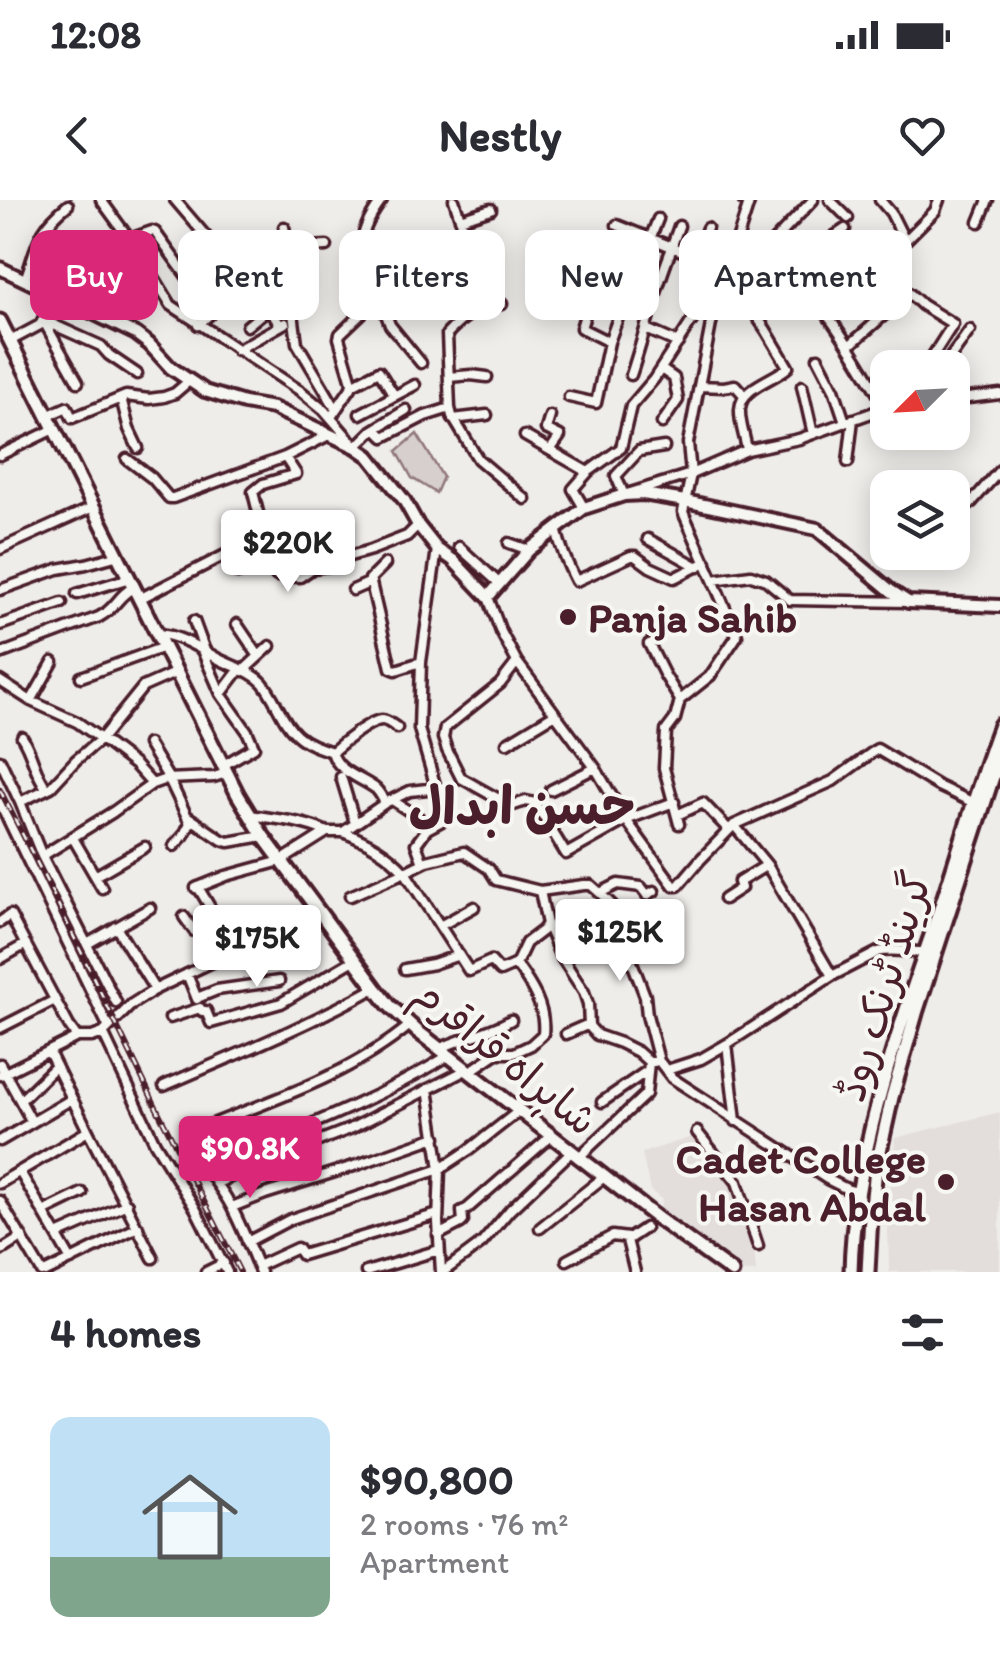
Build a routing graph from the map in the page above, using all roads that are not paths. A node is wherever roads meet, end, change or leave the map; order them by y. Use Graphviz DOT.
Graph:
graph roads {
  1 [pos="101,200"];
  2 [pos="176,200"];
  3 [pos="382,200"];
  4 [pos="454,200"];
  5 [pos="813,200"];
  6 [pos="830,200"];
  7 [pos="939,200"];
  8 [pos="988,200"];
  9 [pos="747,201"];
  10 [pos="882,201"];
  11 [pos="68,205"];
  12 [pos="491,208"];
  13 [pos="848,218"];
  14 [pos="658,219"];
  15 [pos="460,220"];
  16 [pos="979,222"];
  17 [pos="617,225"];
  18 [pos="679,226"];
  19 [pos="284,227"];
  20 [pos="845,228"];
  21 [pos="123,230"];
  22 [pos="201,230"];
  23 [pos="285,230"];
  24 [pos="364,230"];
  25 [pos="464,230"];
  26 [pos="629,230"];
  27 [pos="651,230"];
  28 [pos="738,230"];
  29 [pos="784,230"];
  30 [pos="842,230"];
  31 [pos="158,236"];
  32 [pos="659,242"];
  33 [pos="319,246"];
  34 [pos="327,246"];
  35 [pos="672,248"];
  36 [pos="679,251"];
  37 [pos="178,263"];
  38 [pos="0,268"];
  39 [pos="659,279"];
  40 [pos="25,280"];
  41 [pos="30,282"];
  42 [pos="158,288"];
  43 [pos="43,320"];
  44 [pos="107,320"];
  45 [pos="203,320"];
  46 [pos="254,320"];
  47 [pos="277,320"];
  48 [pos="292,320"];
  49 [pos="294,320"];
  50 [pos="355,320"];
  51 [pos="389,320"];
  52 [pos="460,320"];
  53 [pos="584,320"];
  54 [pos="614,320"];
  55 [pos="648,320"];
  56 [pos="693,320"];
  57 [pos="712,320"];
  58 [pos="759,320"];
  59 [pos="831,320"];
  60 [pos="0,321"];
  61 [pos="198,325"];
  62 [pos="280,325"];
  63 [pos="247,326"];
  64 [pos="646,329"];
  65 [pos="970,330"];
  66 [pos="6,339"];
  67 [pos="609,342"];
  68 [pos="678,343"];
  69 [pos="850,345"];
  70 [pos="237,350"];
  71 [pos="936,350"];
  72 [pos="955,350"];
  73 [pos="818,358"];
  74 [pos="421,363"];
  75 [pos="661,369"];
  76 [pos="136,374"];
  77 [pos="632,376"];
  78 [pos="449,377"];
  79 [pos="487,377"];
  80 [pos="870,379"];
  81 [pos="189,381"];
  82 [pos="78,382"];
  83 [pos="415,384"];
  84 [pos="352,385"];
  85 [pos="699,386"];
  86 [pos="802,386"];
  87 [pos="394,394"];
  88 [pos="1000,394"];
  89 [pos="744,395"];
  90 [pos="569,397"];
  91 [pos="121,398"];
  92 [pos="970,398"];
  93 [pos="450,408"];
  94 [pos="406,410"];
  95 [pos="334,413"];
  96 [pos="870,413"];
  97 [pos="360,414"];
  98 [pos="487,415"];
  99 [pos="47,416"];
  100 [pos="550,416"];
  101 [pos="454,418"];
  102 [pos="849,420"];
  103 [pos="662,422"];
  104 [pos="54,429"];
  105 [pos="376,429"];
  106 [pos="813,434"];
  107 [pos="330,435"];
  108 [pos="525,436"];
  109 [pos="356,447"];
  110 [pos="664,447"];
  111 [pos="138,448"];
  112 [pos="550,450"];
  113 [pos="747,450"];
  114 [pos="0,455"];
  115 [pos="285,456"];
  116 [pos="127,459"];
  117 [pos="848,462"];
  118 [pos="1000,470"];
  119 [pos="588,472"];
  120 [pos="690,474"];
  121 [pos="624,494"];
  122 [pos="525,499"];
  123 [pos="685,501"];
  124 [pos="971,503"];
  125 [pos="93,507"];
  126 [pos="584,508"];
  127 [pos="418,525"];
  128 [pos="556,529"];
  129 [pos="648,539"];
  130 [pos="509,543"];
  131 [pos="458,546"];
  132 [pos="0,549"];
  133 [pos="438,549"];
  134 [pos="528,550"];
  135 [pos="119,555"];
  136 [pos="385,564"];
  137 [pos="702,564"];
  138 [pos="276,574"];
  139 [pos="714,580"];
  140 [pos="370,582"];
  141 [pos="500,584"];
  142 [pos="135,588"];
  143 [pos="0,590"];
  144 [pos="353,590"];
  145 [pos="78,594"];
  146 [pos="488,597"];
  147 [pos="908,602"];
  148 [pos="62,603"];
  149 [pos="1000,606"];
  150 [pos="194,620"];
  151 [pos="0,624"];
  152 [pos="238,624"];
  153 [pos="158,634"];
  154 [pos="649,644"];
  155 [pos="270,646"];
  156 [pos="164,647"];
  157 [pos="203,649"];
  158 [pos="0,654"];
  159 [pos="258,655"];
  160 [pos="53,662"];
  161 [pos="421,662"];
  162 [pos="517,662"];
  163 [pos="242,670"];
  164 [pos="177,672"];
  165 [pos="81,677"];
  166 [pos="0,681"];
  167 [pos="221,694"];
  168 [pos="680,700"];
  169 [pos="31,701"];
  170 [pos="556,714"];
  171 [pos="1000,724"];
  172 [pos="397,728"];
  173 [pos="22,737"];
  174 [pos="101,739"];
  175 [pos="148,744"];
  176 [pos="507,744"];
  177 [pos="332,752"];
  178 [pos="1000,755"];
  179 [pos="0,760"];
  180 [pos="453,763"];
  181 [pos="595,768"];
  182 [pos="224,769"];
  183 [pos="432,771"];
  184 [pos="341,777"];
  185 [pos="996,777"];
  186 [pos="170,779"];
  187 [pos="152,784"];
  188 [pos="436,788"];
  189 [pos="47,789"];
  190 [pos="551,790"];
  191 [pos="20,802"];
  192 [pos="389,802"];
  193 [pos="674,802"];
  194 [pos="974,803"];
  195 [pos="1,807"];
  196 [pos="250,814"];
  197 [pos="187,816"];
  198 [pos="626,820"];
  199 [pos="355,823"];
  200 [pos="732,828"];
  201 [pos="427,829"];
  202 [pos="13,830"];
  203 [pos="327,832"];
  204 [pos="342,832"];
  205 [pos="263,836"];
  206 [pos="0,837"];
  207 [pos="74,838"];
  208 [pos="174,846"];
  209 [pos="145,847"];
  210 [pos="42,856"];
  211 [pos="281,861"];
  212 [pos="422,863"];
  213 [pos="767,865"];
  214 [pos="405,872"];
  215 [pos="95,876"];
  216 [pos="102,888"];
  217 [pos="540,890"];
  218 [pos="654,891"];
  219 [pos="600,893"];
  220 [pos="350,896"];
  221 [pos="724,898"];
  222 [pos="474,906"];
  223 [pos="150,908"];
  224 [pos="319,911"];
  225 [pos="184,917"];
  226 [pos="216,918"];
  227 [pos="0,922"];
  228 [pos="546,924"];
  229 [pos="440,926"];
  230 [pos="116,927"];
  231 [pos="26,944"];
  232 [pos="87,944"];
  233 [pos="236,950"];
  234 [pos="459,955"];
  235 [pos="922,958"];
  236 [pos="0,959"];
  237 [pos="354,960"];
  238 [pos="516,964"];
  239 [pos="405,969"];
  240 [pos="187,974"];
  241 [pos="832,976"];
  242 [pos="279,981"];
  243 [pos="375,988"];
  244 [pos="154,990"];
  245 [pos="55,1000"];
  246 [pos="116,1002"];
  247 [pos="198,1003"];
  248 [pos="170,1018"];
  249 [pos="511,1020"];
  250 [pos="589,1024"];
  251 [pos="410,1025"];
  252 [pos="0,1028"];
  253 [pos="105,1030"];
  254 [pos="566,1034"];
  255 [pos="77,1037"];
  256 [pos="727,1044"];
  257 [pos="49,1052"];
  258 [pos="443,1052"];
  259 [pos="659,1061"];
  260 [pos="0,1064"];
  261 [pos="56,1066"];
  262 [pos="648,1066"];
  263 [pos="666,1070"];
  264 [pos="468,1071"];
  265 [pos="2,1074"];
  266 [pos="164,1086"];
  267 [pos="428,1089"];
  268 [pos="72,1099"];
  269 [pos="21,1100"];
  270 [pos="602,1102"];
  271 [pos="519,1111"];
  272 [pos="736,1121"];
  273 [pos="32,1122"];
  274 [pos="88,1131"];
  275 [pos="697,1132"];
  276 [pos="551,1136"];
  277 [pos="436,1137"];
  278 [pos="0,1141"];
  279 [pos="236,1155"];
  280 [pos="574,1155"];
  281 [pos="440,1170"];
  282 [pos="20,1172"];
  283 [pos="604,1177"];
  284 [pos="0,1183"];
  285 [pos="218,1183"];
  286 [pos="858,1192"];
  287 [pos="82,1193"];
  288 [pos="0,1200"];
  289 [pos="127,1204"];
  290 [pos="232,1208"];
  291 [pos="43,1212"];
  292 [pos="438,1214"];
  293 [pos="138,1227"];
  294 [pos="540,1228"];
  295 [pos="645,1228"];
  296 [pos="57,1235"];
  297 [pos="438,1235"];
  298 [pos="22,1236"];
  299 [pos="628,1238"];
  300 [pos="248,1242"];
  301 [pos="758,1246"];
  302 [pos="0,1250"];
  303 [pos="439,1250"];
  304 [pos="153,1258"];
  305 [pos="71,1260"];
  306 [pos="567,1260"];
  307 [pos="225,1268"];
  308 [pos="259,1269"];
  309 [pos="44,1272"];
  310 [pos="206,1272"];
  311 [pos="366,1272"];
  312 [pos="442,1272"];
  313 [pos="634,1272"];
  314 [pos="732,1272"];
  315 [pos="849,1272"];
  316 [pos="868,1272"];
  1 -- 21 [label="street"];
  2 -- 22 [label="street"];
  3 -- 24 [label="street"];
  4 -- 15 [label="street"];
  5 -- 29 [label="street"];
  6 -- 13 [label="street"];
  7 -- 10 [label="street"];
  8 -- 16 [label="street"];
  9 -- 28 [label="street"];
  11 -- 40 [label="street"];
  12 -- 15 [label="street"];
  14 -- 27 [label="street"];
  15 -- 25 [label="street"];
  17 -- 26 [label="street"];
  18 -- 35 [label="street"];
  19 -- 23 [label="street"];
  20 -- 30 [label="street"];
  31 -- 37 [label="street"];
  32 -- 35 [label="street"];
  33 -- 34 [label="street"];
  35 -- 36 [label="street"];
  35 -- 39 [label="street"];
  38 -- 40 [label="main road"];
  40 -- 41 [label="main road"];
  42 -- 61 [label="street"];
  43 -- 66 [label="street"];
  43 -- 76 [label="street"];
  43 -- 82 [label="street"];
  44 -- 81 [label="main road"];
  45 -- 61 [label="street"];
  46 -- 63 [label="street"];
  47 -- 62 [label="street"];
  48 -- 62 [label="street"];
  49 -- 95 [label="street"];
  50 -- 84 [label="street"];
  51 -- 74 [label="street"];
  52 -- 78 [label="street"];
  53 -- 67 [label="street"];
  54 -- 67 [label="street"];
  55 -- 64 [label="street"];
  56 -- 68 [label="street"];
  57 -- 85 [label="street"];
  58 -- 89 [label="street"];
  59 -- 69 [label="street"];
  60 -- 66 [label="highway, شاہراہ قراقرم"];
  61 -- 70 [label="street"];
  62 -- 70 [label="street"];
  64 -- 68 [label="street"];
  64 -- 77 [label="street"];
  65 -- 72 [label="street"];
  66 -- 99 [label="highway, شاہراہ قراقرم"];
  67 -- 90 [label="street"];
  68 -- 75 [label="street"];
  69 -- 71 [label="street"];
  69 -- 80 [label="street"];
  70 -- 95 [label="street"];
  73 -- 102 [label="street"];
  75 -- 103 [label="street"];
  75 -- 119 [label="street"];
  78 -- 79 [label="street"];
  78 -- 93 [label="street"];
  81 -- 91 [label="street"];
  81 -- 107 [label="main road"];
  83 -- 87 [label="street"];
  84 -- 87 [label="street"];
  84 -- 95 [label="street"];
  85 -- 89 [label="street"];
  85 -- 120 [label="street"];
  86 -- 106 [label="street"];
  87 -- 97 [label="street"];
  88 -- 92 [label="street"];
  89 -- 113 [label="street"];
  91 -- 99 [label="street"];
  91 -- 111 [label="street"];
  93 -- 101 [label="street"];
  93 -- 105 [label="street"];
  94 -- 105 [label="street"];
  95 -- 109 [label="street"];
  96 -- 102 [label="street"];
  98 -- 101 [label="street"];
  99 -- 104 [label="highway, شاہراہ قراقرم"];
  100 -- 112 [label="street"];
  101 -- 122 [label="street"];
  102 -- 106 [label="street"];
  102 -- 117 [label="street"];
  104 -- 114 [label="street"];
  104 -- 125 [label="highway, شاہراہ قراقرم"];
  105 -- 109 [label="street"];
  106 -- 113 [label="street"];
  107 -- 109 [label="main road"];
  107 -- 115 [label="street"];
  108 -- 112 [label="street"];
  109 -- 127 [label="main road"];
  110 -- 121 [label="street"];
  112 -- 119 [label="street"];
  113 -- 120 [label="street"];
  115 -- 116 [label="street"];
  115 -- 138 [label="street"];
  118 -- 124 [label="street"];
  119 -- 126 [label="street"];
  120 -- 121 [label="street"];
  120 -- 123 [label="street"];
  121 -- 123 [label="main road"];
  121 -- 126 [label="main road"];
  123 -- 137 [label="street"];
  123 -- 147 [label="main road"];
  125 -- 132 [label="street"];
  125 -- 135 [label="highway, شاہراہ قراقرم"];
  126 -- 128 [label="main road"];
  127 -- 133 [label="main road"];
  127 -- 138 [label="street"];
  128 -- 134 [label="main road"];
  128 -- 137 [label="street"];
  129 -- 137 [label="street"];
  130 -- 134 [label="street"];
  131 -- 141 [label="street"];
  133 -- 146 [label="main road"];
  133 -- 161 [label="street"];
  134 -- 141 [label="main road"];
  135 -- 142 [label="highway, شاہراہ قراقرم"];
  135 -- 143 [label="street"];
  136 -- 140 [label="street"];
  137 -- 139 [label="street"];
  138 -- 142 [label="street"];
  139 -- 147 [label="street"];
  139 -- 168 [label="street"];
  140 -- 144 [label="street"];
  140 -- 161 [label="street"];
  141 -- 146 [label="main road"];
  142 -- 145 [label="street"];
  142 -- 153 [label="highway, شاہراہ قراقرم"];
  142 -- 158 [label="street"];
  146 -- 162 [label="street"];
  147 -- 149 [label="main road"];
  148 -- 151 [label="street"];
  150 -- 157 [label="street"];
  152 -- 159 [label="street"];
  153 -- 156 [label="highway, شاہراہ قراقرم"];
  153 -- 157 [label="street"];
  154 -- 168 [label="street"];
  155 -- 159 [label="street"];
  156 -- 164 [label="highway, شاہراہ قراقرم"];
  156 -- 165 [label="street"];
  157 -- 163 [label="street"];
  157 -- 167 [label="street"];
  159 -- 163 [label="street"];
  160 -- 169 [label="street"];
  161 -- 183 [label="street"];
  162 -- 170 [label="street"];
  162 -- 180 [label="street"];
  163 -- 167 [label="street"];
  163 -- 177 [label="street"];
  164 -- 174 [label="street"];
  164 -- 182 [label="highway, شاہراہ قراقرم"];
  166 -- 169 [label="street"];
  167 -- 182 [label="street"];
  168 -- 193 [label="street"];
  169 -- 174 [label="street"];
  170 -- 176 [label="street"];
  170 -- 181 [label="street"];
  171 -- 194 [label="highway, گرینڈ ٹرنک روڈ"];
  172 -- 177 [label="street"];
  173 -- 189 [label="street"];
  174 -- 187 [label="street"];
  174 -- 189 [label="street"];
  175 -- 186 [label="street"];
  177 -- 192 [label="street"];
  178 -- 185 [label="highway, گرینڈ ٹرنک روڈ"];
  179 -- 191 [label="street"];
  180 -- 183 [label="street"];
  180 -- 198 [label="street"];
  181 -- 190 [label="street"];
  181 -- 198 [label="street"];
  182 -- 186 [label="street"];
  182 -- 196 [label="highway, شاہراہ قراقرم"];
  183 -- 188 [label="street"];
  184 -- 199 [label="street"];
  185 -- 316 [label="highway, گرینڈ ٹرنک روڈ"];
  186 -- 187 [label="street"];
  186 -- 197 [label="street"];
  187 -- 207 [label="street"];
  188 -- 192 [label="street"];
  188 -- 201 [label="street"];
  189 -- 191 [label="street"];
  191 -- 210 [label="street"];
  192 -- 199 [label="street"];
  192 -- 201 [label="street"];
  193 -- 198 [label="street"];
  193 -- 200 [label="street"];
  194 -- 200 [label="street"];
  194 -- 235 [label="highway, گرینڈ ٹرنک روڈ"];
  195 -- 202 [label="street"];
  196 -- 203 [label="street"];
  196 -- 205 [label="highway, شاہراہ قراقرم"];
  197 -- 205 [label="street"];
  197 -- 208 [label="street"];
  198 -- 200 [label="street"];
  199 -- 204 [label="street"];
  200 -- 213 [label="street"];
  201 -- 212 [label="street"];
  202 -- 206 [label="street"];
  202 -- 253 [label="street"];
  203 -- 204 [label="street"];
  203 -- 211 [label="street"];
  204 -- 214 [label="street"];
  205 -- 211 [label="highway, شاہراہ قراقرم"];
  207 -- 210 [label="street"];
  207 -- 215 [label="street"];
  209 -- 215 [label="street"];
  210 -- 232 [label="street"];
  211 -- 224 [label="highway, شاہراہ قراقرم"];
  211 -- 226 [label="street"];
  212 -- 214 [label="street"];
  212 -- 217 [label="street"];
  213 -- 221 [label="street"];
  213 -- 241 [label="street"];
  214 -- 220 [label="street"];
  214 -- 229 [label="street"];
  215 -- 216 [label="street"];
  217 -- 219 [label="street"];
  217 -- 228 [label="street"];
  218 -- 219 [label="street"];
  219 -- 259 [label="street"];
  222 -- 229 [label="street"];
  223 -- 230 [label="street"];
  224 -- 233 [label="street"];
  224 -- 237 [label="highway, شاہراہ قراقرم"];
  225 -- 226 [label="street"];
  226 -- 233 [label="street"];
  227 -- 231 [label="street"];
  228 -- 238 [label="street"];
  228 -- 250 [label="street"];
  229 -- 234 [label="street"];
  230 -- 232 [label="street"];
  230 -- 244 [label="street"];
  231 -- 236 [label="street"];
  231 -- 245 [label="street"];
  232 -- 246 [label="street"];
  233 -- 240 [label="street"];
  234 -- 238 [label="street"];
  234 -- 239 [label="street"];
  235 -- 241 [label="street"];
  235 -- 286 [label="highway, گرینڈ ٹرنک روڈ"];
  237 -- 243 [label="highway, شاہراہ قراقرم"];
  237 -- 247 [label="street"];
  238 -- 264 [label="street"];
  240 -- 244 [label="street"];
  240 -- 247 [label="street"];
  241 -- 256 [label="street"];
  242 -- 247 [label="street"];
  243 -- 251 [label="highway, شاہراہ قراقرم"];
  243 -- 266 [label="street"];
  244 -- 253 [label="street"];
  245 -- 252 [label="street"];
  245 -- 255 [label="street"];
  247 -- 248 [label="street"];
  249 -- 258 [label="street"];
  250 -- 254 [label="street"];
  250 -- 262 [label="street"];
  251 -- 258 [label="highway, شاہراہ قراقرم"];
  251 -- 285 [label="street"];
  253 -- 255 [label="street"];
  253 -- 307 [label="street"];
  255 -- 257 [label="street"];
  256 -- 263 [label="street"];
  256 -- 272 [label="street"];
  257 -- 261 [label="street"];
  257 -- 265 [label="street"];
  258 -- 264 [label="highway, شاہراہ قراقرم"];
  258 -- 279 [label="street"];
  259 -- 262 [label="street"];
  259 -- 263 [label="street"];
  260 -- 265 [label="street"];
  261 -- 268 [label="street"];
  261 -- 269 [label="street"];
  262 -- 270 [label="street"];
  262 -- 280 [label="street"];
  263 -- 272 [label="street"];
  264 -- 267 [label="street"];
  264 -- 271 [label="highway, شاہراہ قراقرم"];
  265 -- 269 [label="street"];
  267 -- 277 [label="street"];
  267 -- 285 [label="street"];
  268 -- 273 [label="street"];
  268 -- 274 [label="street"];
  269 -- 273 [label="street"];
  271 -- 276 [label="highway, شاہراہ قراقرم"];
  271 -- 281 [label="street"];
  272 -- 286 [label="street"];
  273 -- 278 [label="street"];
  274 -- 282 [label="street"];
  274 -- 289 [label="street"];
  275 -- 301 [label="street"];
  276 -- 280 [label="highway, شاہراہ قراقرم"];
  276 -- 297 [label="street"];
  277 -- 281 [label="street"];
  277 -- 290 [label="street"];
  280 -- 283 [label="highway, شاہراہ قراقرم"];
  280 -- 312 [label="street"];
  281 -- 292 [label="street"];
  281 -- 300 [label="street"];
  282 -- 284 [label="street"];
  282 -- 291 [label="street"];
  283 -- 294 [label="street"];
  283 -- 314 [label="highway, شاہراہ قراقرم"];
  285 -- 290 [label="street"];
  286 -- 315 [label="highway, گرینڈ ٹرنک روڈ"];
  287 -- 291 [label="street"];
  288 -- 298 [label="street"];
  289 -- 293 [label="street"];
  289 -- 296 [label="street"];
  290 -- 300 [label="street"];
  291 -- 296 [label="street"];
  292 -- 297 [label="street"];
  292 -- 308 [label="street"];
  293 -- 304 [label="street"];
  293 -- 305 [label="street"];
  295 -- 299 [label="street"];
  296 -- 305 [label="street"];
  297 -- 303 [label="street"];
  298 -- 302 [label="street"];
  298 -- 309 [label="street"];
  299 -- 306 [label="street"];
  299 -- 313 [label="street"];
  300 -- 308 [label="street"];
  303 -- 311 [label="street"];
  303 -- 312 [label="street"];
  305 -- 309 [label="street"];
  307 -- 310 [label="street"];
}
